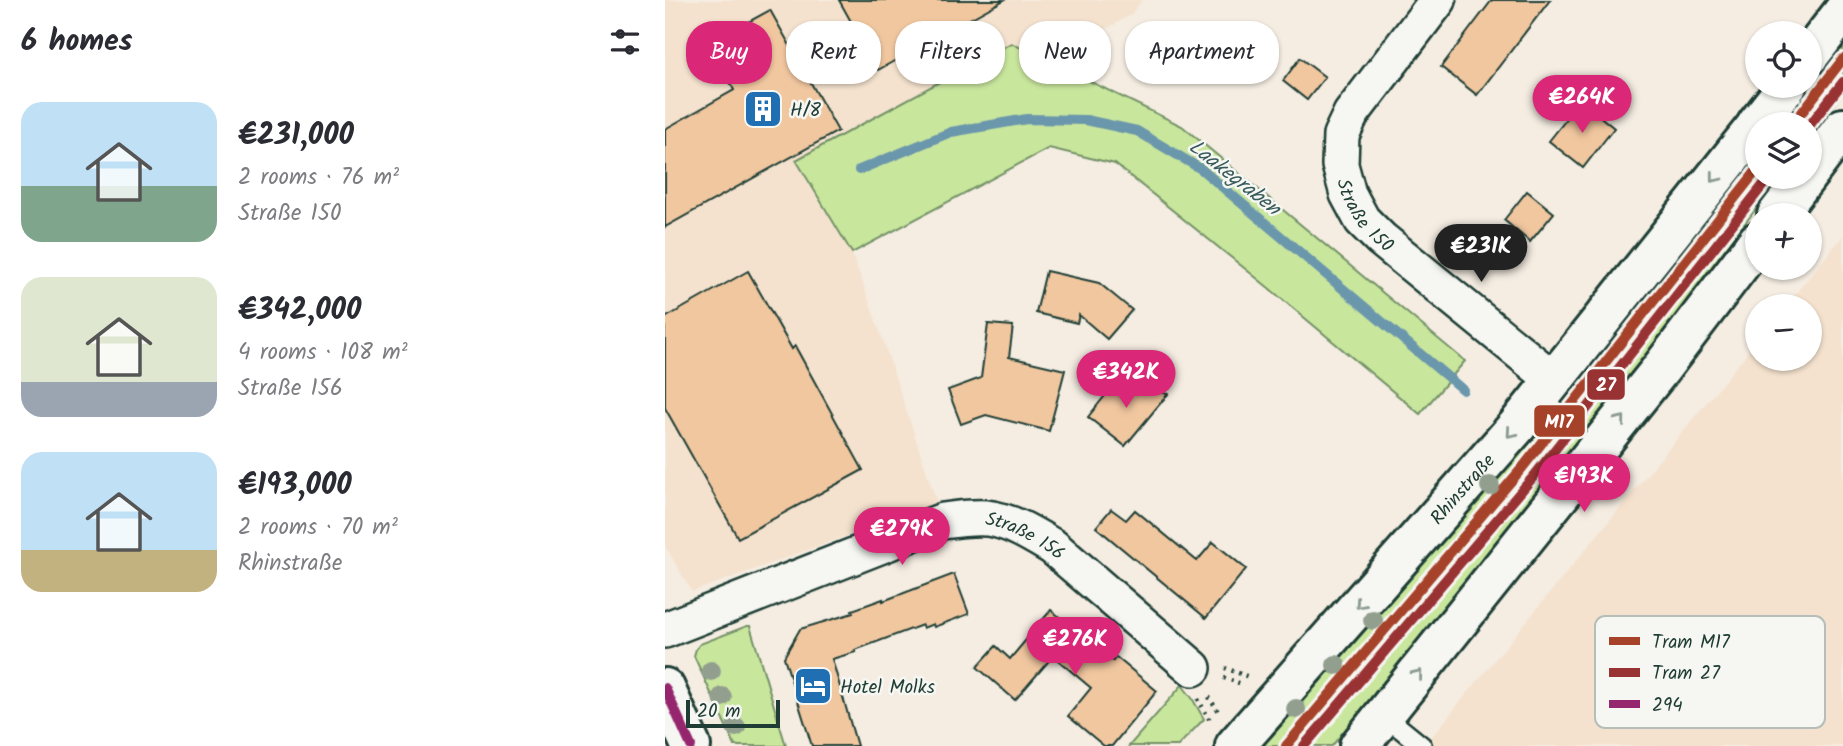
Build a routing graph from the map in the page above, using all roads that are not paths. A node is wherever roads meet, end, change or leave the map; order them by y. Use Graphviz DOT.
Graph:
graph roads {
  1 [pos="1438,0"];
  2 [pos="1843,12"];
  3 [pos="1822,39"];
  4 [pos="1778,98"];
  5 [pos="1767,112"];
  6 [pos="1843,128"];
  7 [pos="1745,140"];
  8 [pos="1822,156"];
  9 [pos="1797,189"];
  10 [pos="1786,203"];
  11 [pos="1745,258"];
  12 [pos="1554,380"];
  13 [pos="665,631"];
  14 [pos="1193,668"];
  15 [pos="665,688"];
  16 [pos="1384,716"];
  17 [pos="691,746"];
  18 [pos="1235,746"];
  19 [pos="1359,746"];
  20 [pos="1422,746"];
  1 -- 12 [label="street, Straße 150"];
  2 -- 3 [label="main road"];
  4 -- 5 [label="main road, Rhinstraße"];
  6 -- 8 [label="main road"];
  7 -- 12 [label="main road, Rhinstraße, one-way"];
  9 -- 10 [label="main road"];
  16 -- 11 [label="main road, one-way"];
  12 -- 18 [label="main road, Rhinstraße, one-way"];
  13 -- 14 [label="street, Straße 156"];
  15 -- 17 [label="main road"];
  16 -- 19 [label="main road"];
  16 -- 20 [label="lane"];
}
